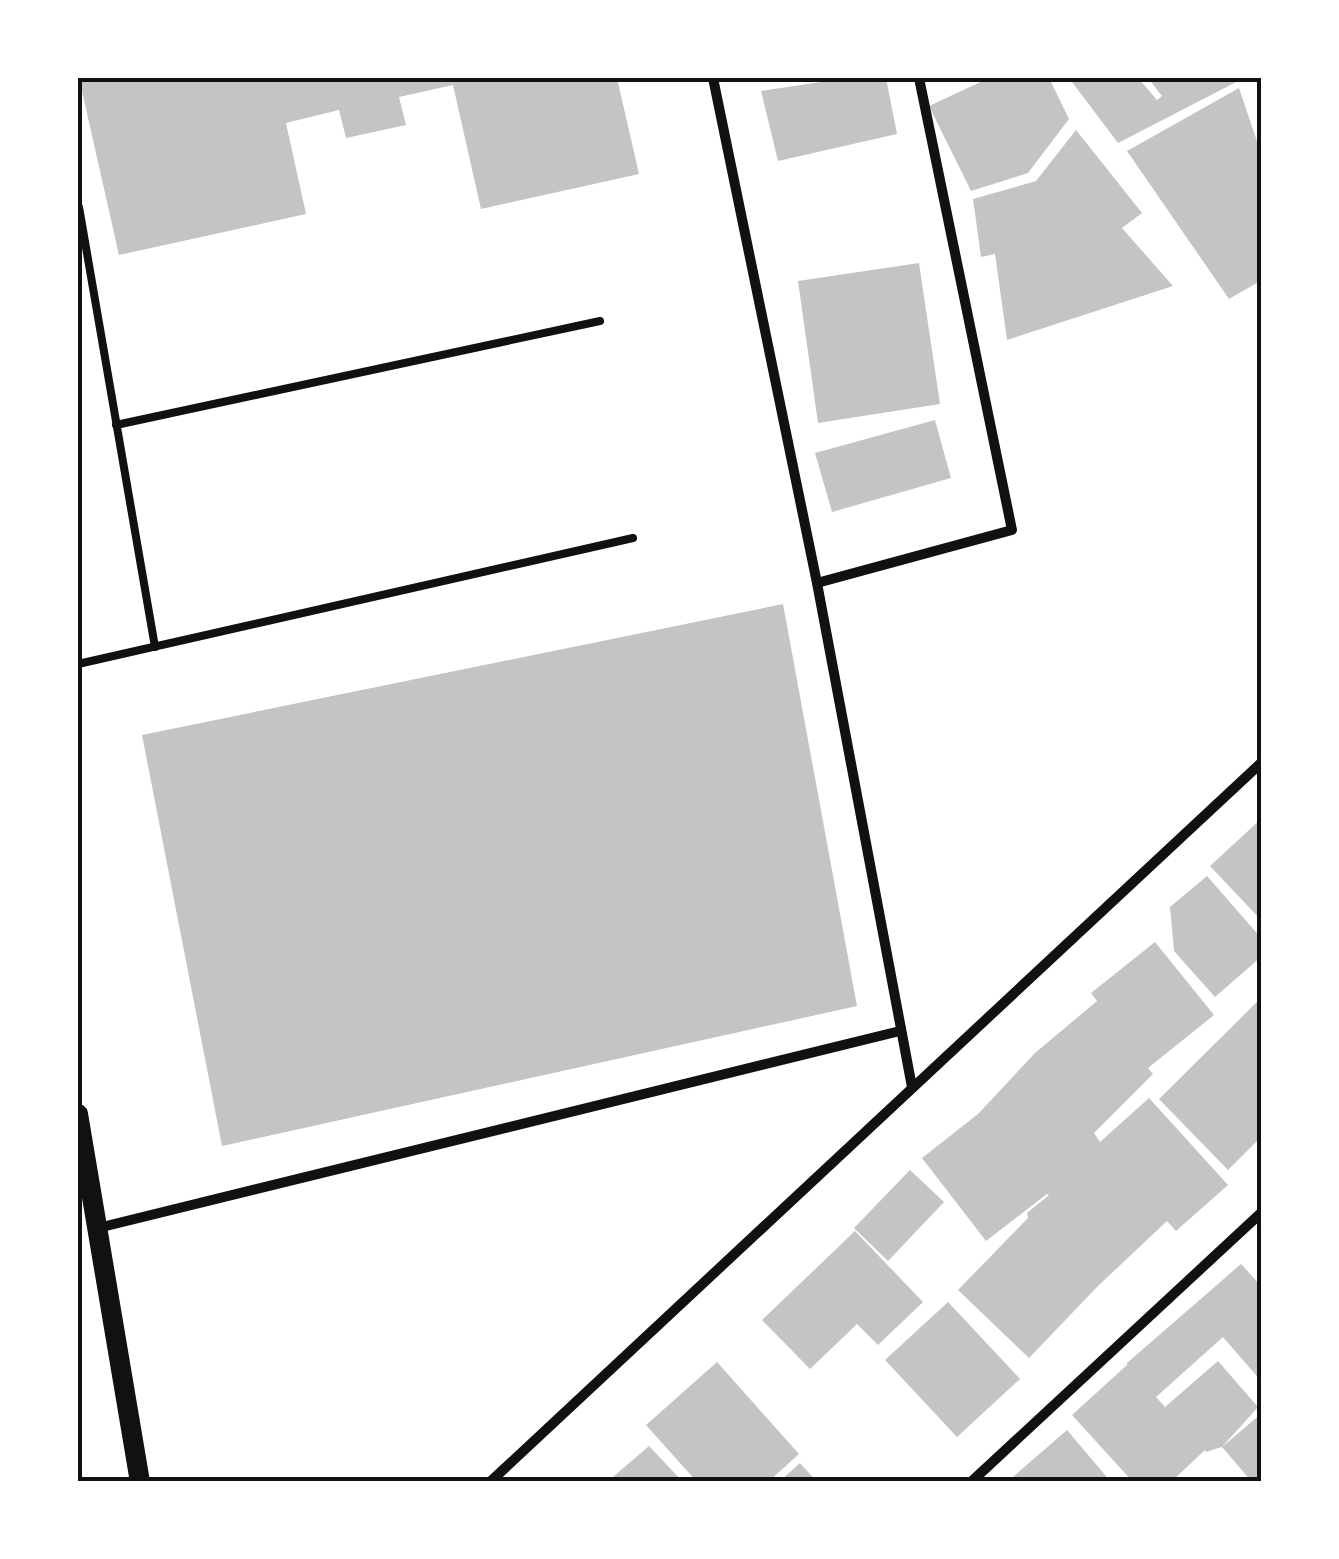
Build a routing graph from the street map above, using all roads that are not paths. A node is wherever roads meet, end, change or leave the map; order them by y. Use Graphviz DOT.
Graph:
graph roads {
  1 [pos="714,78"];
  2 [pos="919,78"];
  3 [pos="78,207"];
  4 [pos="600,321"];
  5 [pos="116,424"];
  6 [pos="633,538"];
  7 [pos="817,583"];
  8 [pos="155,647"];
  9 [pos="78,664"];
  10 [pos="1262,762"];
  11 [pos="900,1031"];
  12 [pos="912,1087"];
  13 [pos="78,1114"];
  14 [pos="1262,1212"];
  15 [pos="97,1228"];
  16 [pos="140,1482"];
  17 [pos="490,1482"];
  18 [pos="971,1482"];
  1 -- 7 [label="street"];
  2 -- 7 [label="street"];
  3 -- 5 [label="lane"];
  4 -- 5 [label="lane"];
  5 -- 8 [label="lane"];
  6 -- 8 [label="lane"];
  7 -- 11 [label="street"];
  8 -- 9 [label="lane"];
  10 -- 12 [label="street"];
  11 -- 12 [label="street"];
  11 -- 15 [label="street"];
  12 -- 17 [label="street"];
  13 -- 15 [label="main road"];
  14 -- 18 [label="street"];
  15 -- 16 [label="main road"];
}
